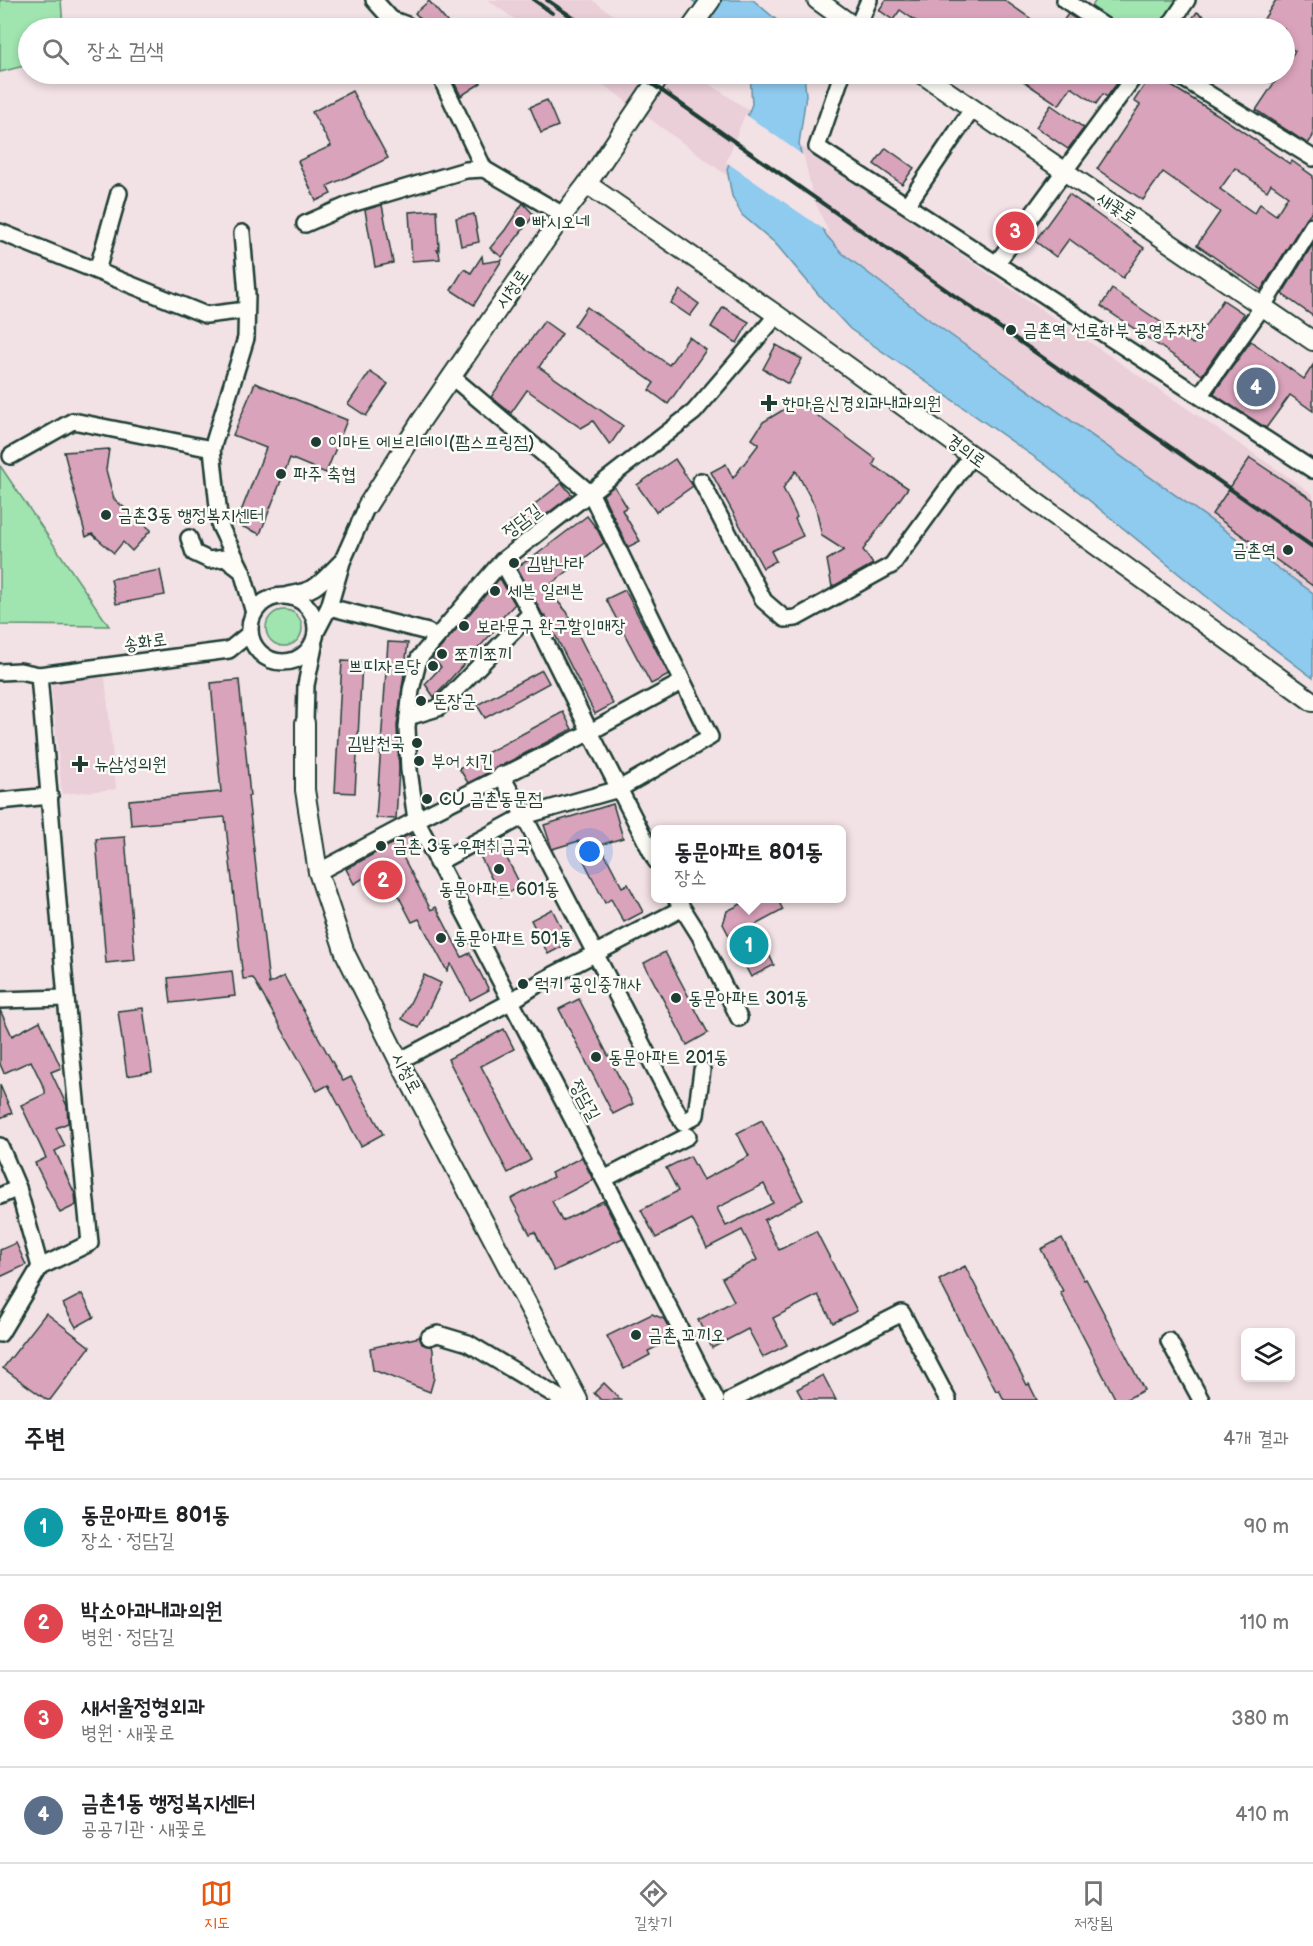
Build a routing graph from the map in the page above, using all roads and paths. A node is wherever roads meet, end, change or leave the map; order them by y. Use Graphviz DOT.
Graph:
graph roads {
  1 [pos="374,0"];
  2 [pos="711,0"];
  3 [pos="817,0"];
  4 [pos="869,0"];
  5 [pos="1065,0"];
  6 [pos="1187,0"];
  7 [pos="390,18"];
  8 [pos="698,18"];
  9 [pos="843,18"];
  10 [pos="861,18"];
  11 [pos="1092,18"];
  12 [pos="1175,18"];
  13 [pos="444,84"];
  14 [pos="654,84"];
  15 [pos="839,84"];
  16 [pos="937,84"];
  17 [pos="1129,84"];
  18 [pos="1192,84"];
  19 [pos="973,108"];
  20 [pos="1313,158"];
  21 [pos="484,168"];
  22 [pos="1065,173"];
  23 [pos="587,184"];
  24 [pos="119,194"];
  25 [pos="907,205"];
  26 [pos="563,215"];
  27 [pos="305,224"];
  28 [pos="1313,225"];
  29 [pos="0,232"];
  30 [pos="242,233"];
  31 [pos="996,264"];
  32 [pos="97,271"];
  33 [pos="1263,306"];
  34 [pos="246,310"];
  35 [pos="777,315"];
  36 [pos="1313,341"];
  37 [pos="451,376"];
  38 [pos="1200,395"];
  39 [pos="212,449"];
  40 [pos="972,455"];
  41 [pos="11,456"];
  42 [pos="1313,470"];
  43 [pos="700,481"];
  44 [pos="591,494"];
  45 [pos="367,506"];
  46 [pos="189,538"];
  47 [pos="502,561"];
  48 [pos="342,562"];
  49 [pos="242,571"];
  50 [pos="282,596"];
  51 [pos="329,607"];
  52 [pos="254,613"];
  53 [pos="531,613"];
  54 [pos="250,633"];
  55 [pos="316,635"];
  56 [pos="434,639"];
  57 [pos="229,650"];
  58 [pos="257,650"];
  59 [pos="288,663"];
  60 [pos="0,672"];
  61 [pos="39,675"];
  62 [pos="682,682"];
  63 [pos="306,685"];
  64 [pos="1313,702"];
  65 [pos="408,717"];
  66 [pos="305,723"];
  67 [pos="590,732"];
  68 [pos="501,776"];
  69 [pos="619,789"];
  70 [pos="50,796"];
  71 [pos="0,801"];
  72 [pos="525,816"];
  73 [pos="416,820"];
  74 [pos="651,851"];
  75 [pos="437,863"];
  76 [pos="318,872"];
  77 [pos="678,904"];
  78 [pos="595,954"];
  79 [pos="66,998"];
  80 [pos="0,1000"];
  81 [pos="510,1002"];
  82 [pos="739,1018"];
  83 [pos="399,1061"];
  84 [pos="702,1070"];
  85 [pos="688,1136"];
  86 [pos="0,1146"];
  87 [pos="604,1179"];
  88 [pos="18,1188"];
  89 [pos="0,1196"];
  90 [pos="40,1267"];
  91 [pos="0,1334"];
  92 [pos="429,1337"];
  93 [pos="1169,1341"];
  94 [pos="563,1400"];
  95 [pos="578,1400"];
  96 [pos="716,1400"];
  97 [pos="731,1400"];
  98 [pos="948,1400"];
  99 [pos="1201,1400"];
  1 -- 7 [label="street"];
  2 -- 8 [label="street"];
  3 -- 9 [label="street"];
  4 -- 10 [label="street"];
  5 -- 11 [label="street"];
  6 -- 12 [label="street"];
  13 -- 21 [label="street"];
  14 -- 23 [label="street, 시청로"];
  15 -- 25 [label="street"];
  16 -- 19 [label="street, 새꽃로"];
  17 -- 22 [label="street"];
  18 -- 20 [label="street"];
  19 -- 22 [label="street, 새꽃로"];
  19 -- 25 [label="street"];
  21 -- 26 [label="street"];
  21 -- 27 [label="street"];
  22 -- 31 [label="street"];
  22 -- 33 [label="street, 새꽃로"];
  23 -- 26 [label="street, 시청로"];
  23 -- 35 [label="street, 경의로"];
  24 -- 32 [label="street"];
  25 -- 31 [label="street"];
  26 -- 37 [label="street, 시청로"];
  28 -- 33 [label="street"];
  29 -- 32 [label="street"];
  30 -- 34 [label="street"];
  31 -- 38 [label="street"];
  32 -- 34 [label="street"];
  33 -- 36 [label="street, 새꽃로"];
  33 -- 38 [label="street"];
  34 -- 39 [label="street"];
  35 -- 40 [label="street, 경의로"];
  35 -- 44 [label="street, 정담길"];
  37 -- 44 [label="street"];
  37 -- 45 [label="street, 시청로"];
  38 -- 42 [label="street"];
  39 -- 41 [label="street"];
  39 -- 49 [label="street"];
  40 -- 43 [label="street"];
  40 -- 64 [label="street, 경의로"];
  44 -- 47 [label="street, 정담길"];
  44 -- 62 [label="street"];
  45 -- 48 [label="street"];
  46 -- 49 [label="street"];
  47 -- 53 [label="street"];
  47 -- 56 [label="street, 정담길"];
  48 -- 50 [label="street"];
  48 -- 51 [label="street"];
  49 -- 52 [label="street"];
  50 -- 52 [label="street"];
  50 -- 55 [label="street"];
  51 -- 55 [label="street"];
  51 -- 56 [label="street"];
  52 -- 54 [label="street"];
  53 -- 65 [label="street"];
  53 -- 67 [label="street"];
  54 -- 57 [label="street"];
  54 -- 58 [label="street"];
  55 -- 59 [label="street"];
  55 -- 63 [label="street"];
  56 -- 65 [label="street, 정담길"];
  57 -- 58 [label="street, 송화로"];
  57 -- 61 [label="street, 송화로"];
  58 -- 59 [label="street"];
  59 -- 63 [label="street"];
  60 -- 61 [label="street, 송화로"];
  61 -- 70 [label="street"];
  62 -- 67 [label="street"];
  62 -- 69 [label="street"];
  63 -- 66 [label="street"];
  65 -- 73 [label="street, 정담길"];
  66 -- 76 [label="street, 시청로"];
  67 -- 68 [label="street"];
  67 -- 69 [label="street"];
  68 -- 72 [label="street"];
  68 -- 73 [label="street"];
  69 -- 72 [label="street"];
  69 -- 74 [label="street"];
  70 -- 71 [label="street"];
  70 -- 79 [label="street"];
  72 -- 75 [label="street"];
  72 -- 78 [label="street"];
  73 -- 75 [label="street, 정담길"];
  73 -- 76 [label="street"];
  75 -- 81 [label="street, 정담길"];
  76 -- 83 [label="street, 시청로"];
  77 -- 78 [label="street"];
  77 -- 82 [label="street"];
  78 -- 81 [label="street"];
  78 -- 84 [label="street"];
  79 -- 80 [label="street"];
  79 -- 90 [label="street"];
  81 -- 83 [label="street"];
  81 -- 87 [label="street, 정담길"];
  83 -- 95 [label="street, 시청로"];
  85 -- 87 [label="street"];
  86 -- 88 [label="street"];
  87 -- 96 [label="street, 정담길"];
  88 -- 89 [label="street"];
  88 -- 90 [label="street"];
  90 -- 91 [label="street"];
  92 -- 94 [label="street"];
  93 -- 99 [label="street"];
  97 -- 98 [label="street"];
}
